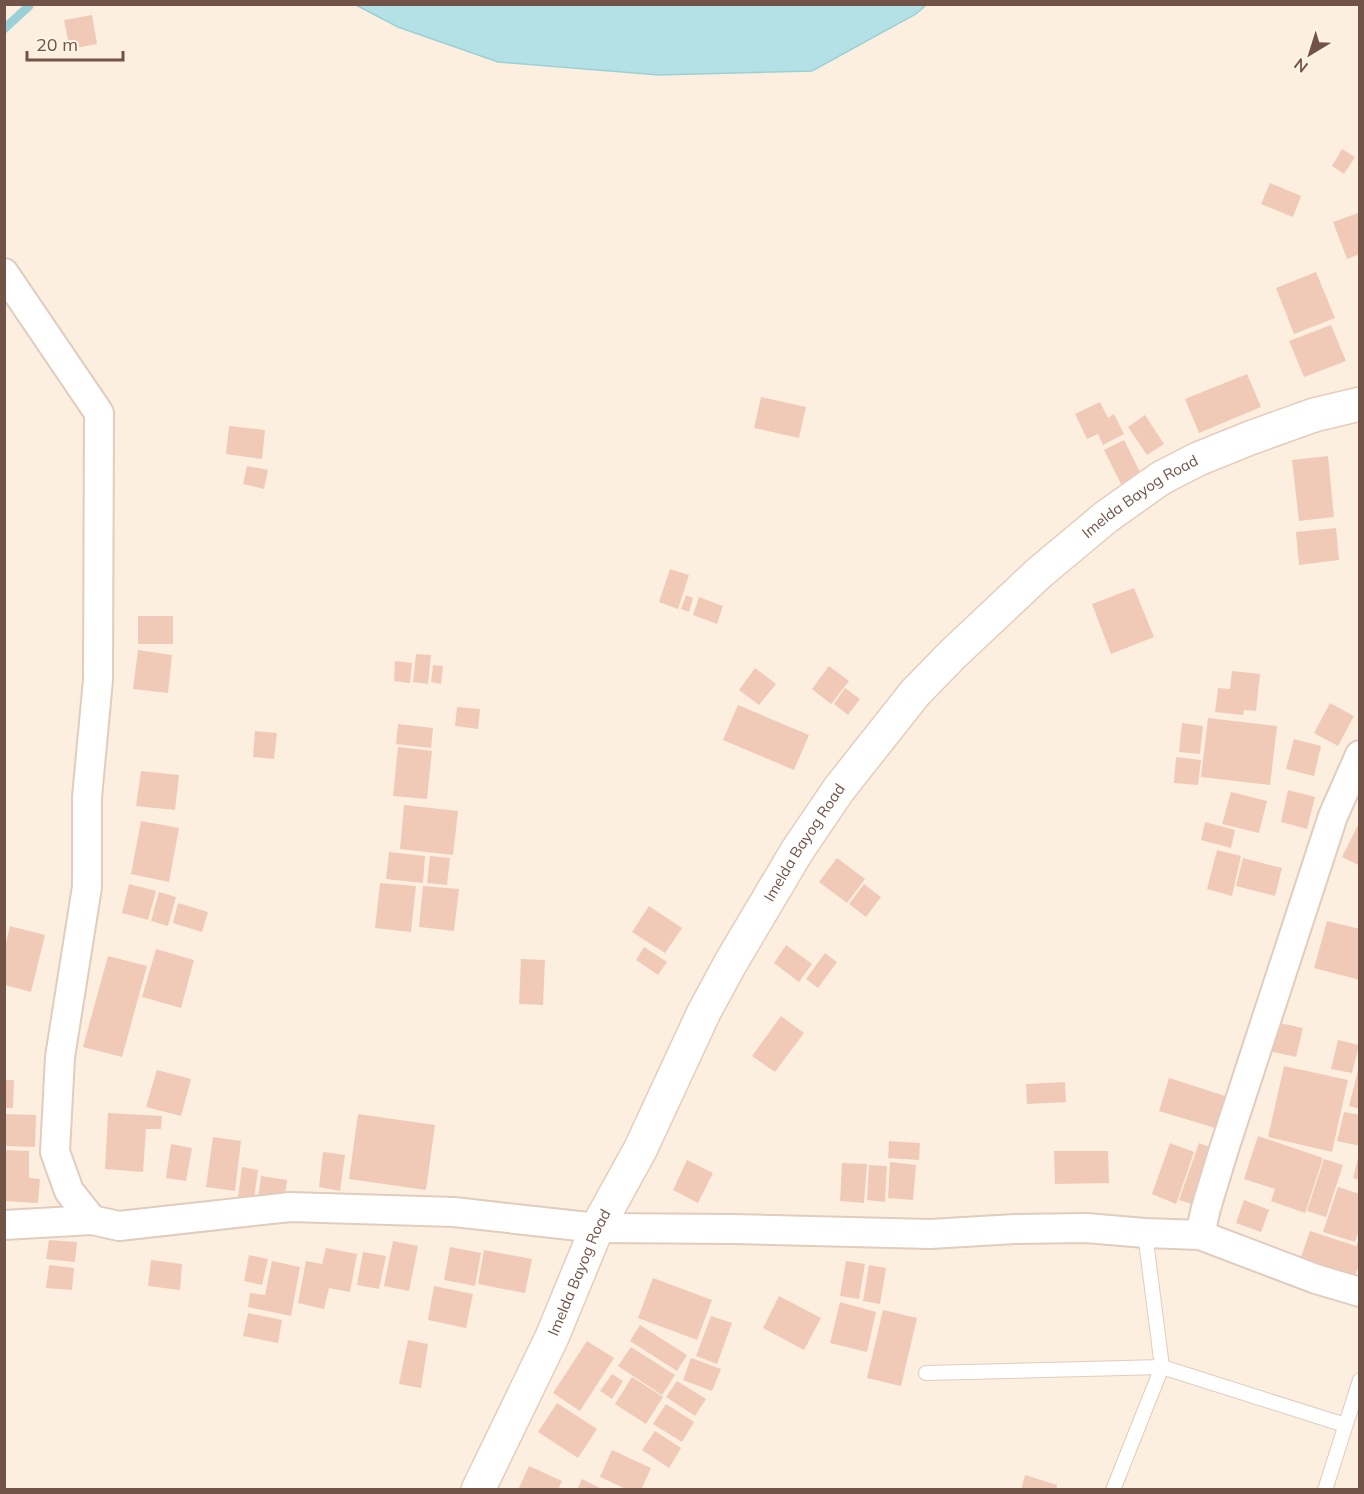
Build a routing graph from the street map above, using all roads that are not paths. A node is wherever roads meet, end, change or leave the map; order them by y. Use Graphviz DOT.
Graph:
graph roads {
  1 [pos="4,273"];
  2 [pos="1359,404"];
  3 [pos="1359,755"];
  4 [pos="92,1220"];
  5 [pos="4,1226"];
  6 [pos="597,1228"];
  7 [pos="1145,1233"];
  8 [pos="1200,1235"];
  9 [pos="1359,1292"];
  10 [pos="1162,1367"];
  11 [pos="927,1373"];
  12 [pos="1359,1380"];
  13 [pos="1345,1425"];
  14 [pos="478,1490"];
  15 [pos="1113,1490"];
  16 [pos="1325,1490"];
  1 -- 4 [label="street"];
  2 -- 6 [label="main road, Imelda Bayog Road"];
  3 -- 8 [label="street"];
  4 -- 5 [label="street"];
  4 -- 6 [label="street"];
  6 -- 7 [label="street"];
  6 -- 14 [label="main road, Imelda Bayog Road"];
  7 -- 8 [label="street"];
  7 -- 10 [label="lane"];
  8 -- 9 [label="street"];
  10 -- 11 [label="lane"];
  10 -- 13 [label="lane"];
  10 -- 15 [label="lane"];
  12 -- 13 [label="lane"];
  13 -- 16 [label="lane"];
}
